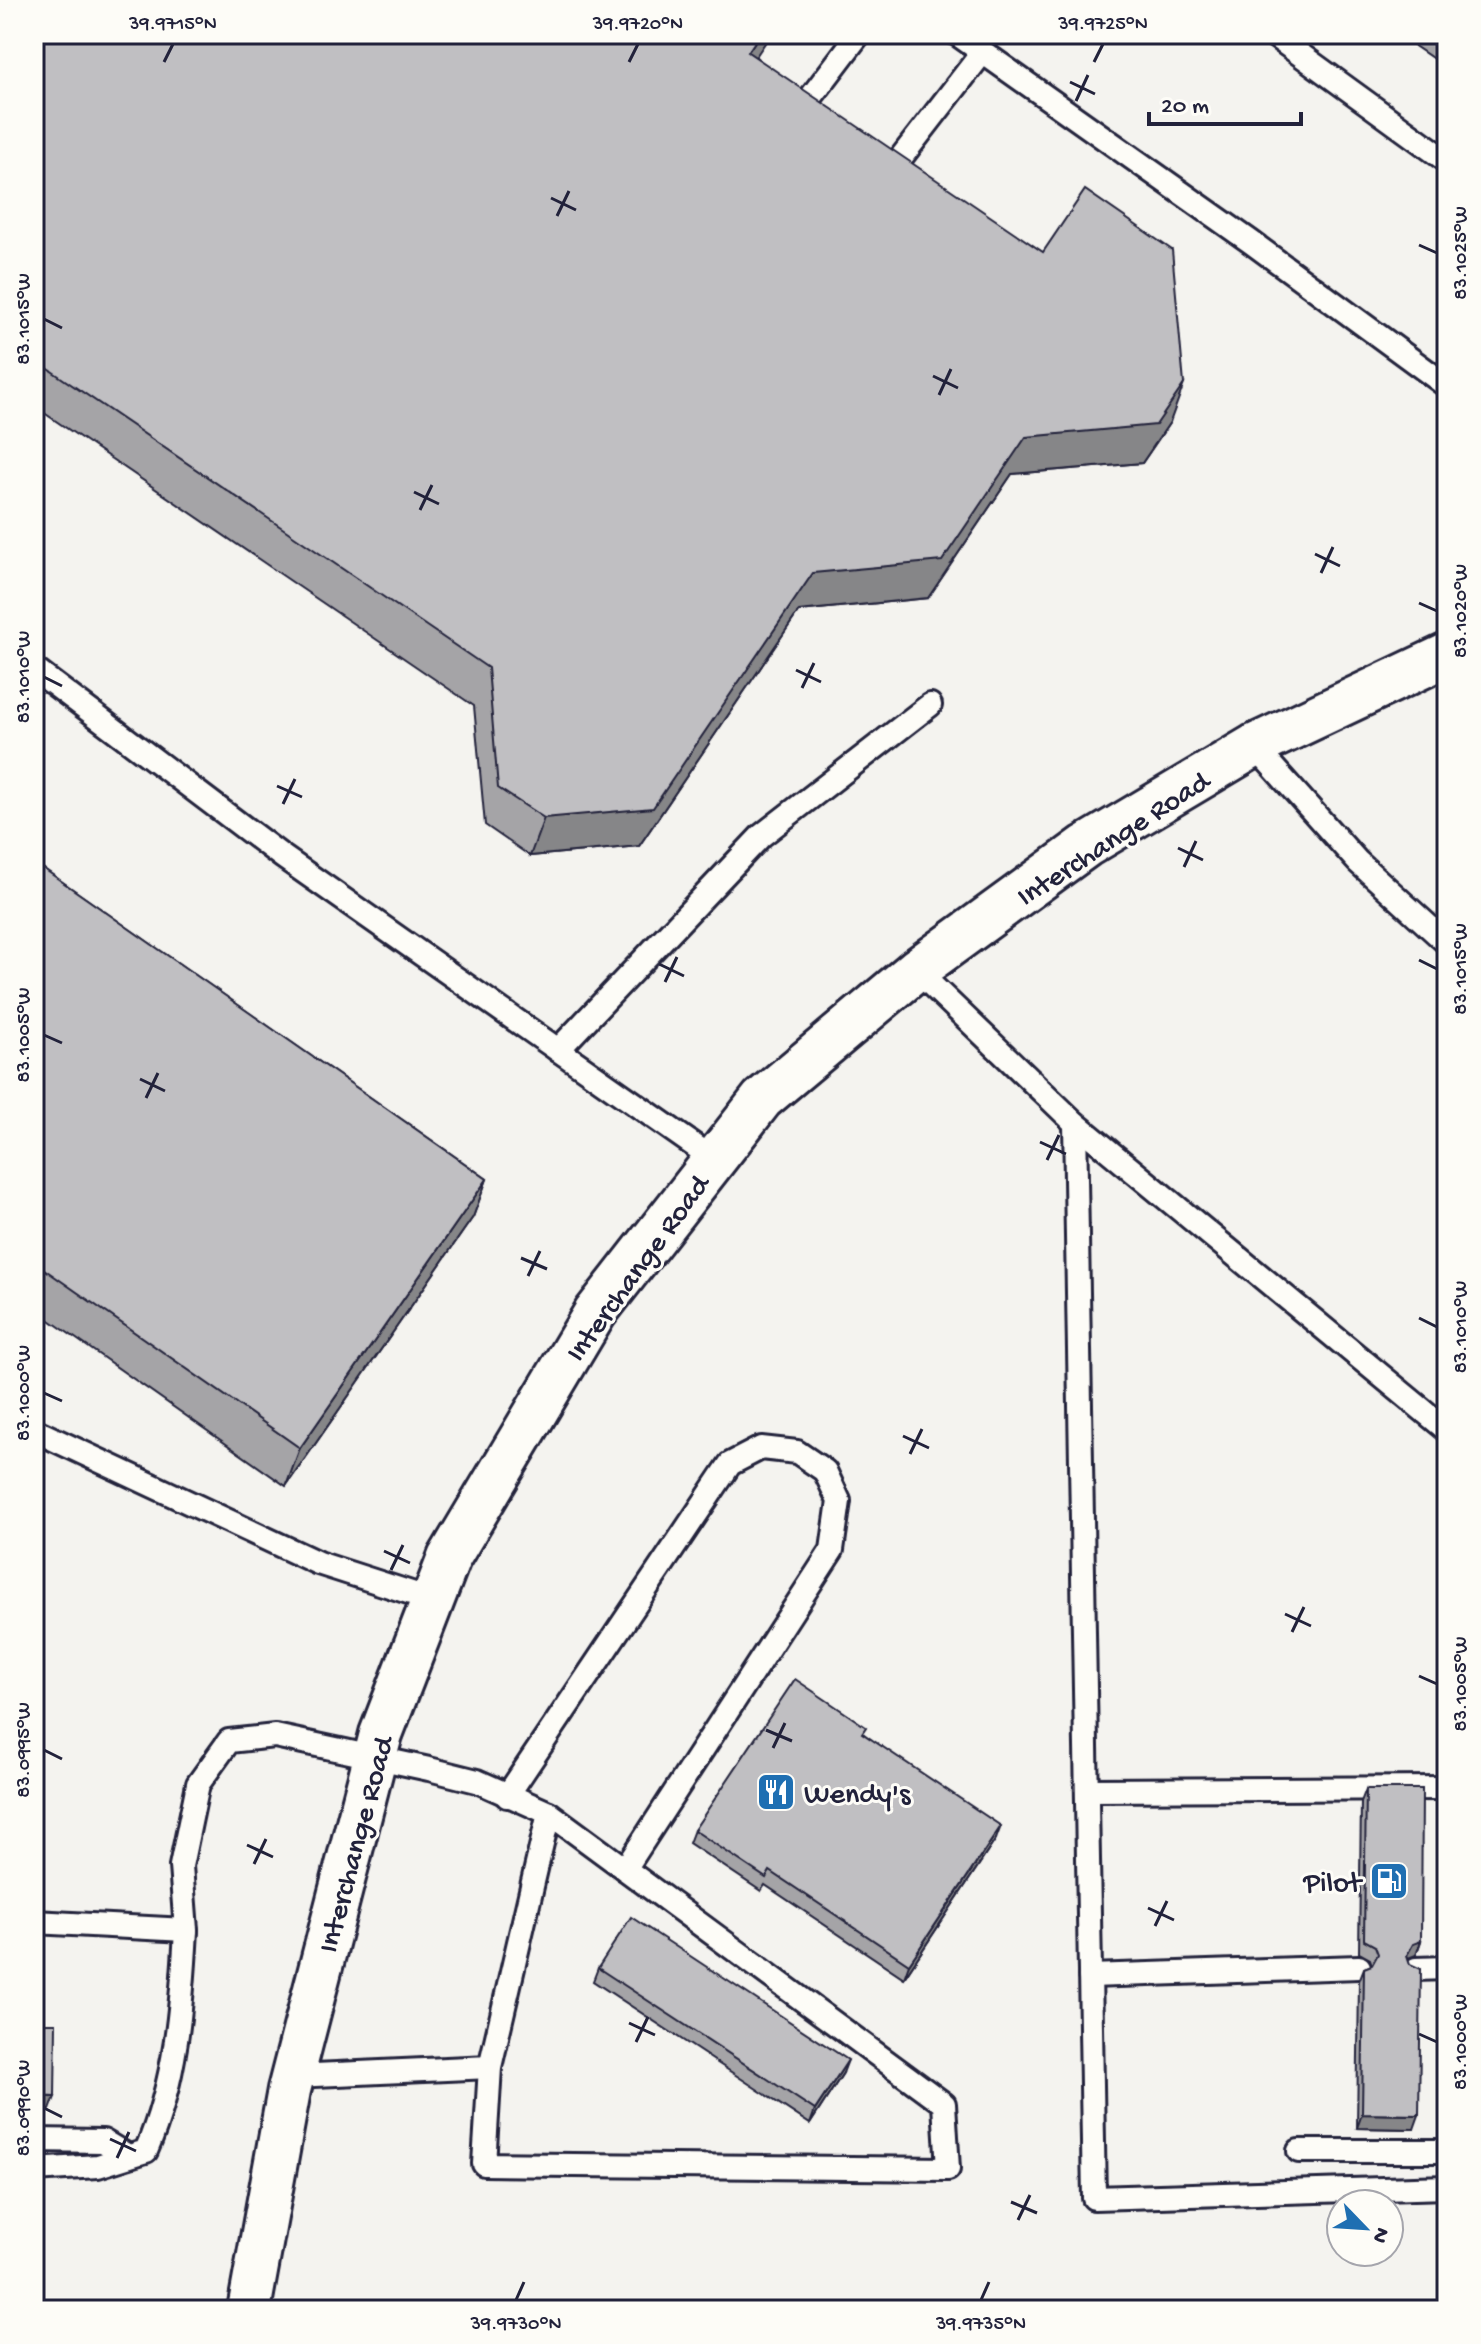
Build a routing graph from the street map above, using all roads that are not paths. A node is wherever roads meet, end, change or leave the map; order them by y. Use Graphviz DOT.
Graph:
graph roads {
  1 [pos="859,34"];
  2 [pos="957,34"];
  3 [pos="1272,34"];
  4 [pos="982,53"];
  5 [pos="799,113"];
  6 [pos="1447,161"];
  7 [pos="886,177"];
  8 [pos="1447,386"];
  9 [pos="1447,655"];
  10 [pos="34,669"];
  11 [pos="930,705"];
  12 [pos="1254,746"];
  13 [pos="1447,943"];
  14 [pos="916,970"];
  15 [pos="558,1050"];
  16 [pos="1075,1123"];
  17 [pos="715,1160"];
  18 [pos="34,1430"];
  19 [pos="1447,1430"];
  20 [pos="433,1600"];
  21 [pos="374,1758"];
  22 [pos="1447,1788"];
  23 [pos="1087,1790"];
  24 [pos="507,1796"];
  25 [pos="549,1813"];
  26 [pos="625,1869"];
  27 [pos="34,1922"];
  28 [pos="186,1930"];
  29 [pos="1359,1967"];
  30 [pos="1447,1968"];
  31 [pos="1416,1969"];
  32 [pos="1090,1976"];
  33 [pos="490,2067"];
  34 [pos="293,2076"];
  35 [pos="34,2140"];
  36 [pos="1299,2151"];
  37 [pos="1447,2151"];
  38 [pos="128,2156"];
  39 [pos="34,2170"];
  40 [pos="1447,2187"];
  41 [pos="249,2310"];
  1 -- 5 [label="lane"];
  2 -- 4 [label="lane"];
  3 -- 6 [label="lane"];
  4 -- 7 [label="lane"];
  4 -- 8 [label="lane"];
  9 -- 12 [label="street, Interchange Road"];
  10 -- 15 [label="lane"];
  11 -- 15 [label="lane"];
  12 -- 13 [label="lane"];
  12 -- 14 [label="street, Interchange Road"];
  14 -- 16 [label="lane"];
  14 -- 17 [label="street, Interchange Road"];
  15 -- 17 [label="lane"];
  16 -- 19 [label="lane"];
  16 -- 23 [label="lane"];
  17 -- 20 [label="street, Interchange Road"];
  18 -- 20 [label="lane"];
  20 -- 21 [label="street, Interchange Road"];
  21 -- 24 [label="lane"];
  21 -- 28 [label="lane"];
  21 -- 34 [label="street, Interchange Road"];
  22 -- 23 [label="lane"];
  23 -- 32 [label="lane"];
  24 -- 25 [label="lane"];
  24 -- 26 [label="lane"];
  25 -- 26 [label="lane"];
  25 -- 33 [label="lane"];
  26 -- 33 [label="lane"];
  27 -- 28 [label="lane"];
  28 -- 38 [label="lane"];
  29 -- 32 [label="lane"];
  30 -- 31 [label="lane"];
  32 -- 40 [label="lane"];
  33 -- 34 [label="lane"];
  34 -- 41 [label="street, Interchange Road"];
  35 -- 38 [label="lane"];
  36 -- 37 [label="lane"];
  38 -- 39 [label="lane"];
}
